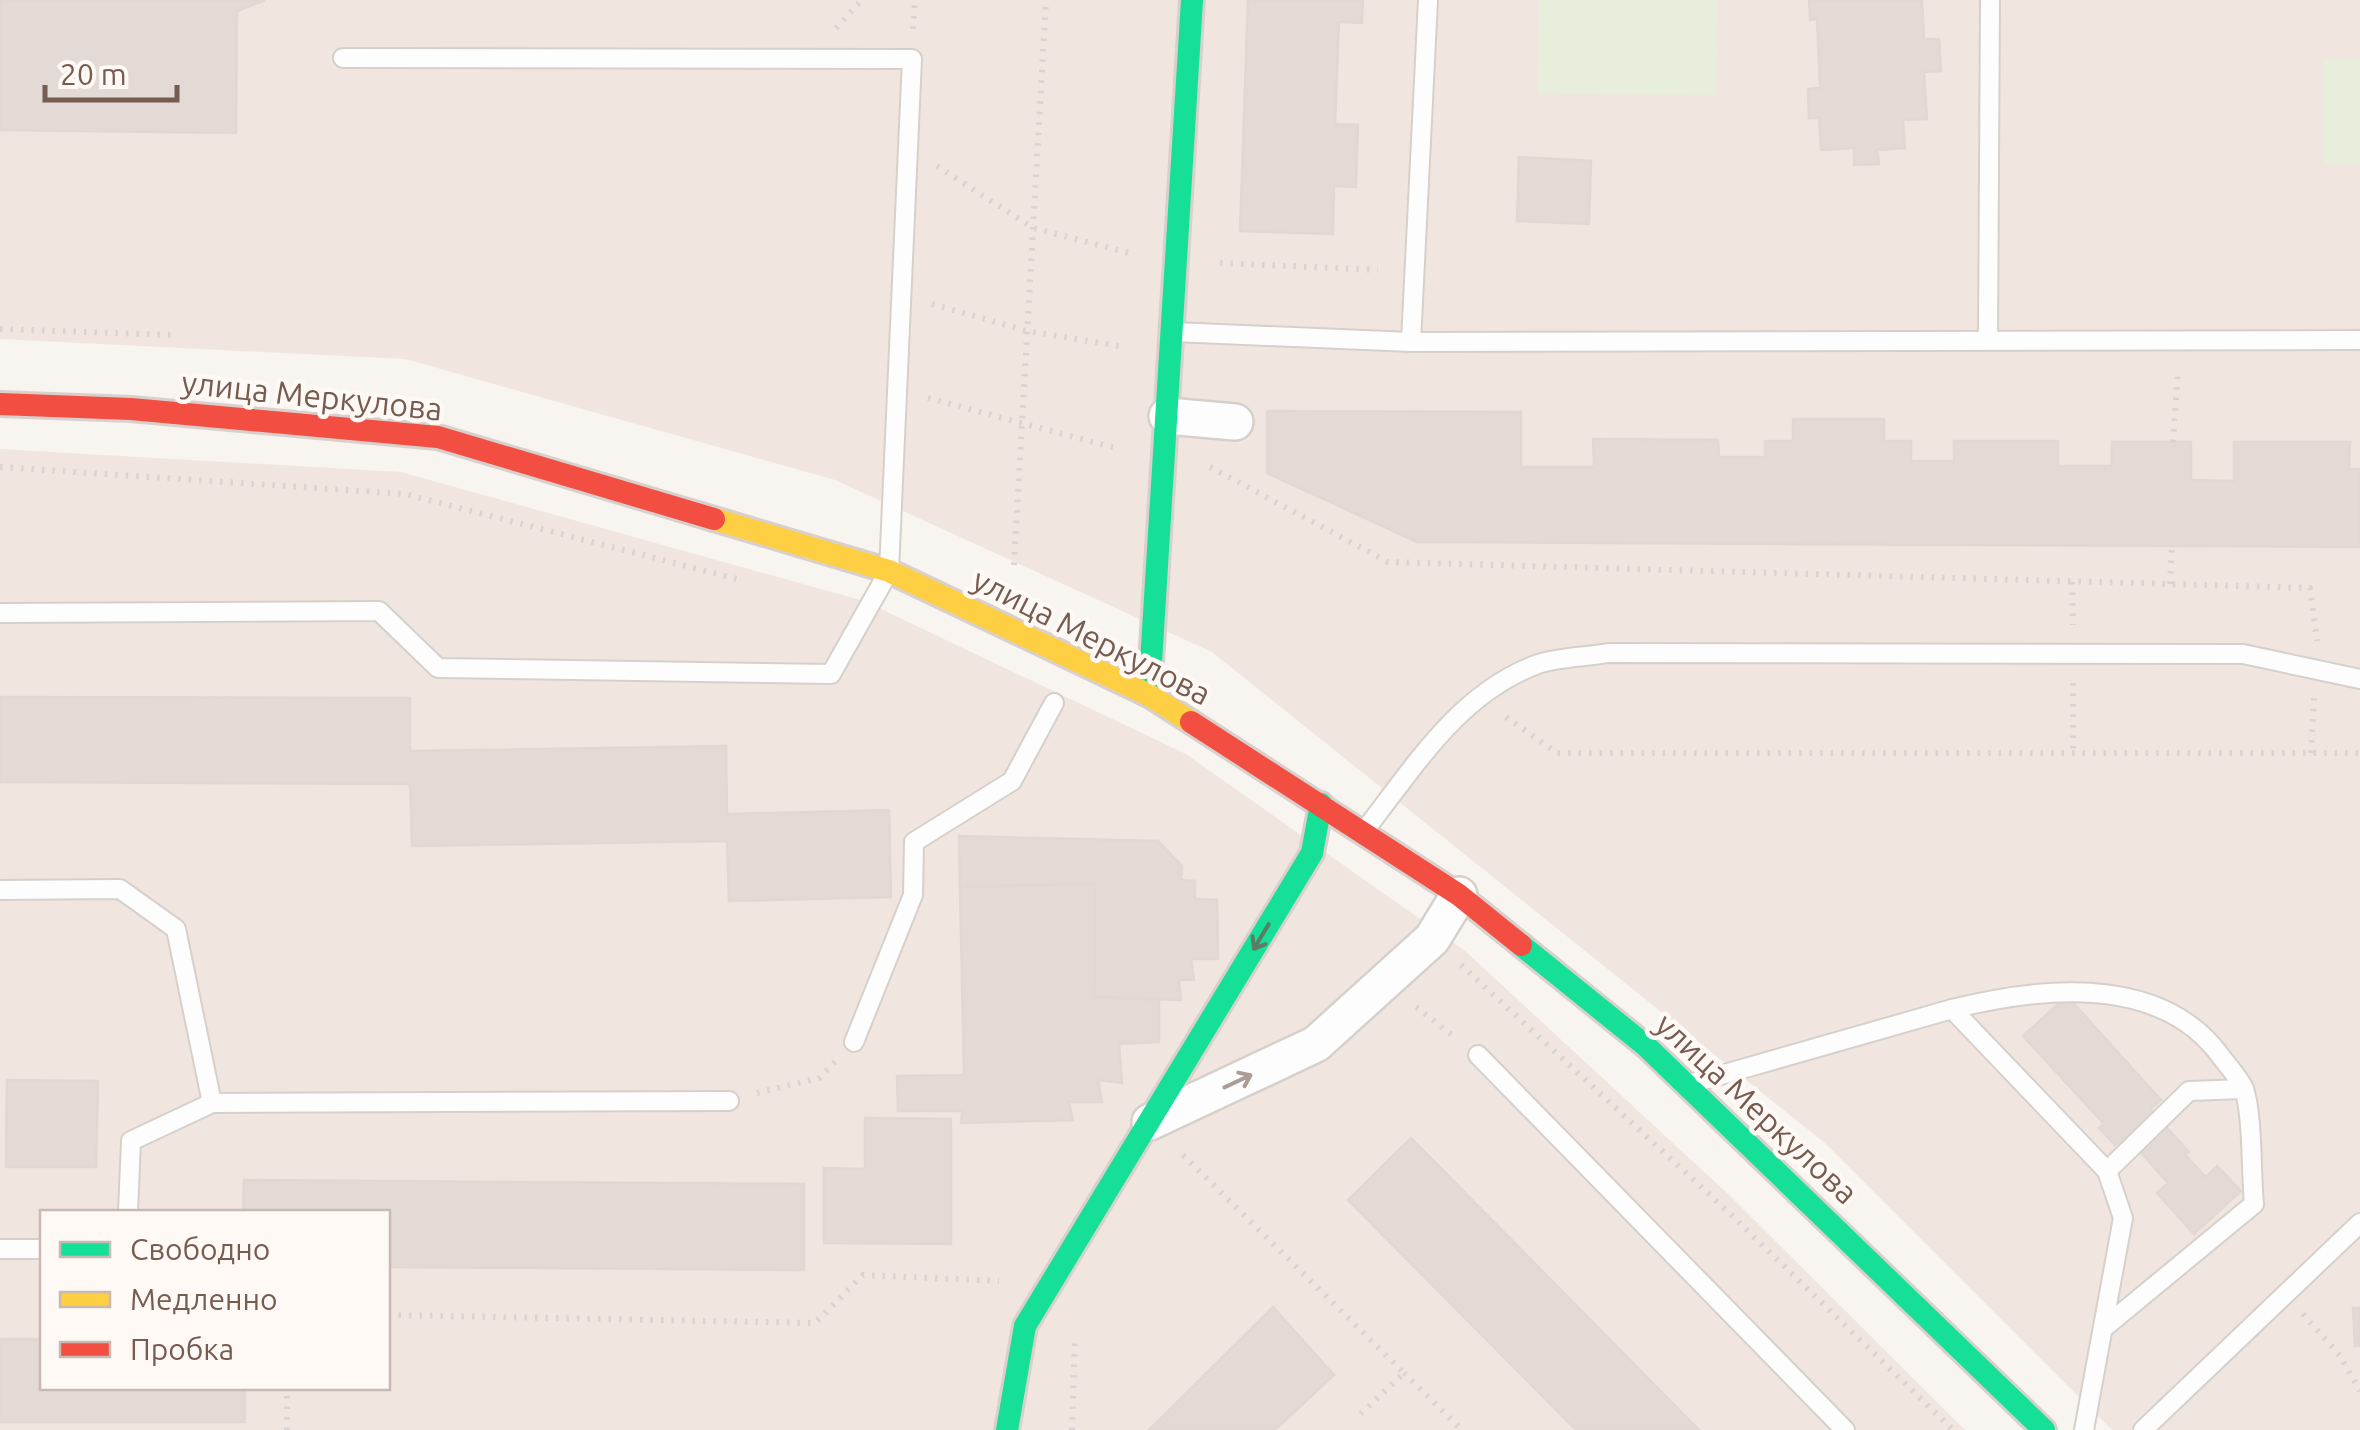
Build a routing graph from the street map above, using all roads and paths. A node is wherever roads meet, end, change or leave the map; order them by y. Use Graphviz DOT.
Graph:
graph roads {
  1 [pos="862,0"];
  2 [pos="1046,0"];
  3 [pos="1192,0"];
  4 [pos="1428,0"];
  5 [pos="1990,0"];
  6 [pos="828,36"];
  7 [pos="343,58"];
  8 [pos="924,302"];
  9 [pos="0,329"];
  10 [pos="1028,331"];
  11 [pos="173,336"];
  12 [pos="1988,340"];
  13 [pos="2360,340"];
  14 [pos="1410,342"];
  15 [pos="1171,343"];
  16 [pos="2178,358"];
  17 [pos="898,390"];
  18 [pos="0,404"];
  19 [pos="1167,416"];
  20 [pos="1221,421"];
  21 [pos="1022,423"];
  22 [pos="2173,442"];
  23 [pos="1164,460"];
  24 [pos="0,467"];
  25 [pos="2172,546"];
  26 [pos="1014,565"];
  27 [pos="889,570"];
  28 [pos="750,582"];
  29 [pos="2170,584"];
  30 [pos="0,613"];
  31 [pos="2332,642"];
  32 [pos="2360,679"];
  33 [pos="1149,695"];
  34 [pos="1476,696"];
  35 [pos="1054,703"];
  36 [pos="2360,753"];
  37 [pos="1321,804"];
  38 [pos="1362,834"];
  39 [pos="0,890"];
  40 [pos="1459,895"];
  41 [pos="1432,939"];
  42 [pos="1384,984"];
  43 [pos="1952,1008"];
  44 [pos="854,1042"];
  45 [pos="1478,1055"];
  46 [pos="1689,1084"];
  47 [pos="2244,1089"];
  48 [pos="729,1100"];
  49 [pos="212,1104"];
  50 [pos="1150,1122"];
  51 [pos="2107,1171"];
  52 [pos="128,1210"];
  53 [pos="2360,1223"];
  54 [pos="0,1250"];
  55 [pos="40,1250"];
  56 [pos="1048,1283"];
  57 [pos="2286,1294"];
  58 [pos="390,1315"];
  59 [pos="2106,1326"];
  60 [pos="1404,1373"];
  61 [pos="287,1390"];
  62 [pos="2360,1391"];
  63 [pos="1355,1419"];
  64 [pos="287,1430"];
  65 [pos="1007,1430"];
  66 [pos="1462,1430"];
  67 [pos="1845,1430"];
  68 [pos="1953,1430"];
  69 [pos="2044,1430"];
  70 [pos="2084,1430"];
  71 [pos="2143,1430"];
  1 -- 6 [label="path"];
  2 -- 10 [label="path"];
  3 -- 15 [label="street"];
  4 -- 14 [label="lane"];
  5 -- 12 [label="lane"];
  7 -- 17 [label="lane"];
  8 -- 10 [label="path"];
  9 -- 11 [label="path"];
  10 -- 15 [label="path"];
  10 -- 21 [label="path"];
  12 -- 13 [label="lane"];
  12 -- 14 [label="lane"];
  14 -- 15 [label="lane"];
  15 -- 19 [label="street"];
  16 -- 22 [label="path"];
  17 -- 21 [label="path"];
  17 -- 27 [label="lane"];
  18 -- 27 [label="street, улица Меркулова"];
  19 -- 20 [label="street"];
  19 -- 23 [label="street"];
  20 -- 29 [label="path"];
  21 -- 23 [label="path"];
  21 -- 26 [label="path"];
  23 -- 33 [label="street"];
  24 -- 28 [label="path"];
  25 -- 29 [label="path"];
  27 -- 30 [label="lane"];
  27 -- 33 [label="street, улица Меркулова"];
  29 -- 31 [label="path"];
  32 -- 34 [label="lane"];
  33 -- 37 [label="street, улица Меркулова"];
  34 -- 36 [label="path"];
  34 -- 38 [label="lane"];
  35 -- 44 [label="lane"];
  37 -- 38 [label="street, улица Меркулова"];
  37 -- 50 [label="street, one-way"];
  38 -- 40 [label="street, улица Меркулова"];
  39 -- 49 [label="lane"];
  40 -- 41 [label="street"];
  40 -- 46 [label="street, улица Меркулова"];
  41 -- 42 [label="street"];
  41 -- 68 [label="path"];
  42 -- 45 [label="path"];
  50 -- 42 [label="street, one-way"];
  43 -- 46 [label="lane"];
  43 -- 47 [label="lane"];
  43 -- 51 [label="lane"];
  44 -- 48 [label="path"];
  45 -- 67 [label="lane"];
  46 -- 69 [label="street, улица Меркулова"];
  47 -- 51 [label="lane"];
  47 -- 59 [label="lane"];
  48 -- 49 [label="lane"];
  49 -- 52 [label="lane"];
  50 -- 56 [label="street"];
  50 -- 60 [label="path"];
  51 -- 59 [label="lane"];
  53 -- 57 [label="lane"];
  54 -- 55 [label="lane"];
  56 -- 58 [label="path"];
  56 -- 65 [label="street"];
  57 -- 62 [label="path"];
  57 -- 71 [label="lane"];
  59 -- 70 [label="lane"];
  60 -- 63 [label="path"];
  60 -- 66 [label="path"];
  61 -- 64 [label="path"];
}
